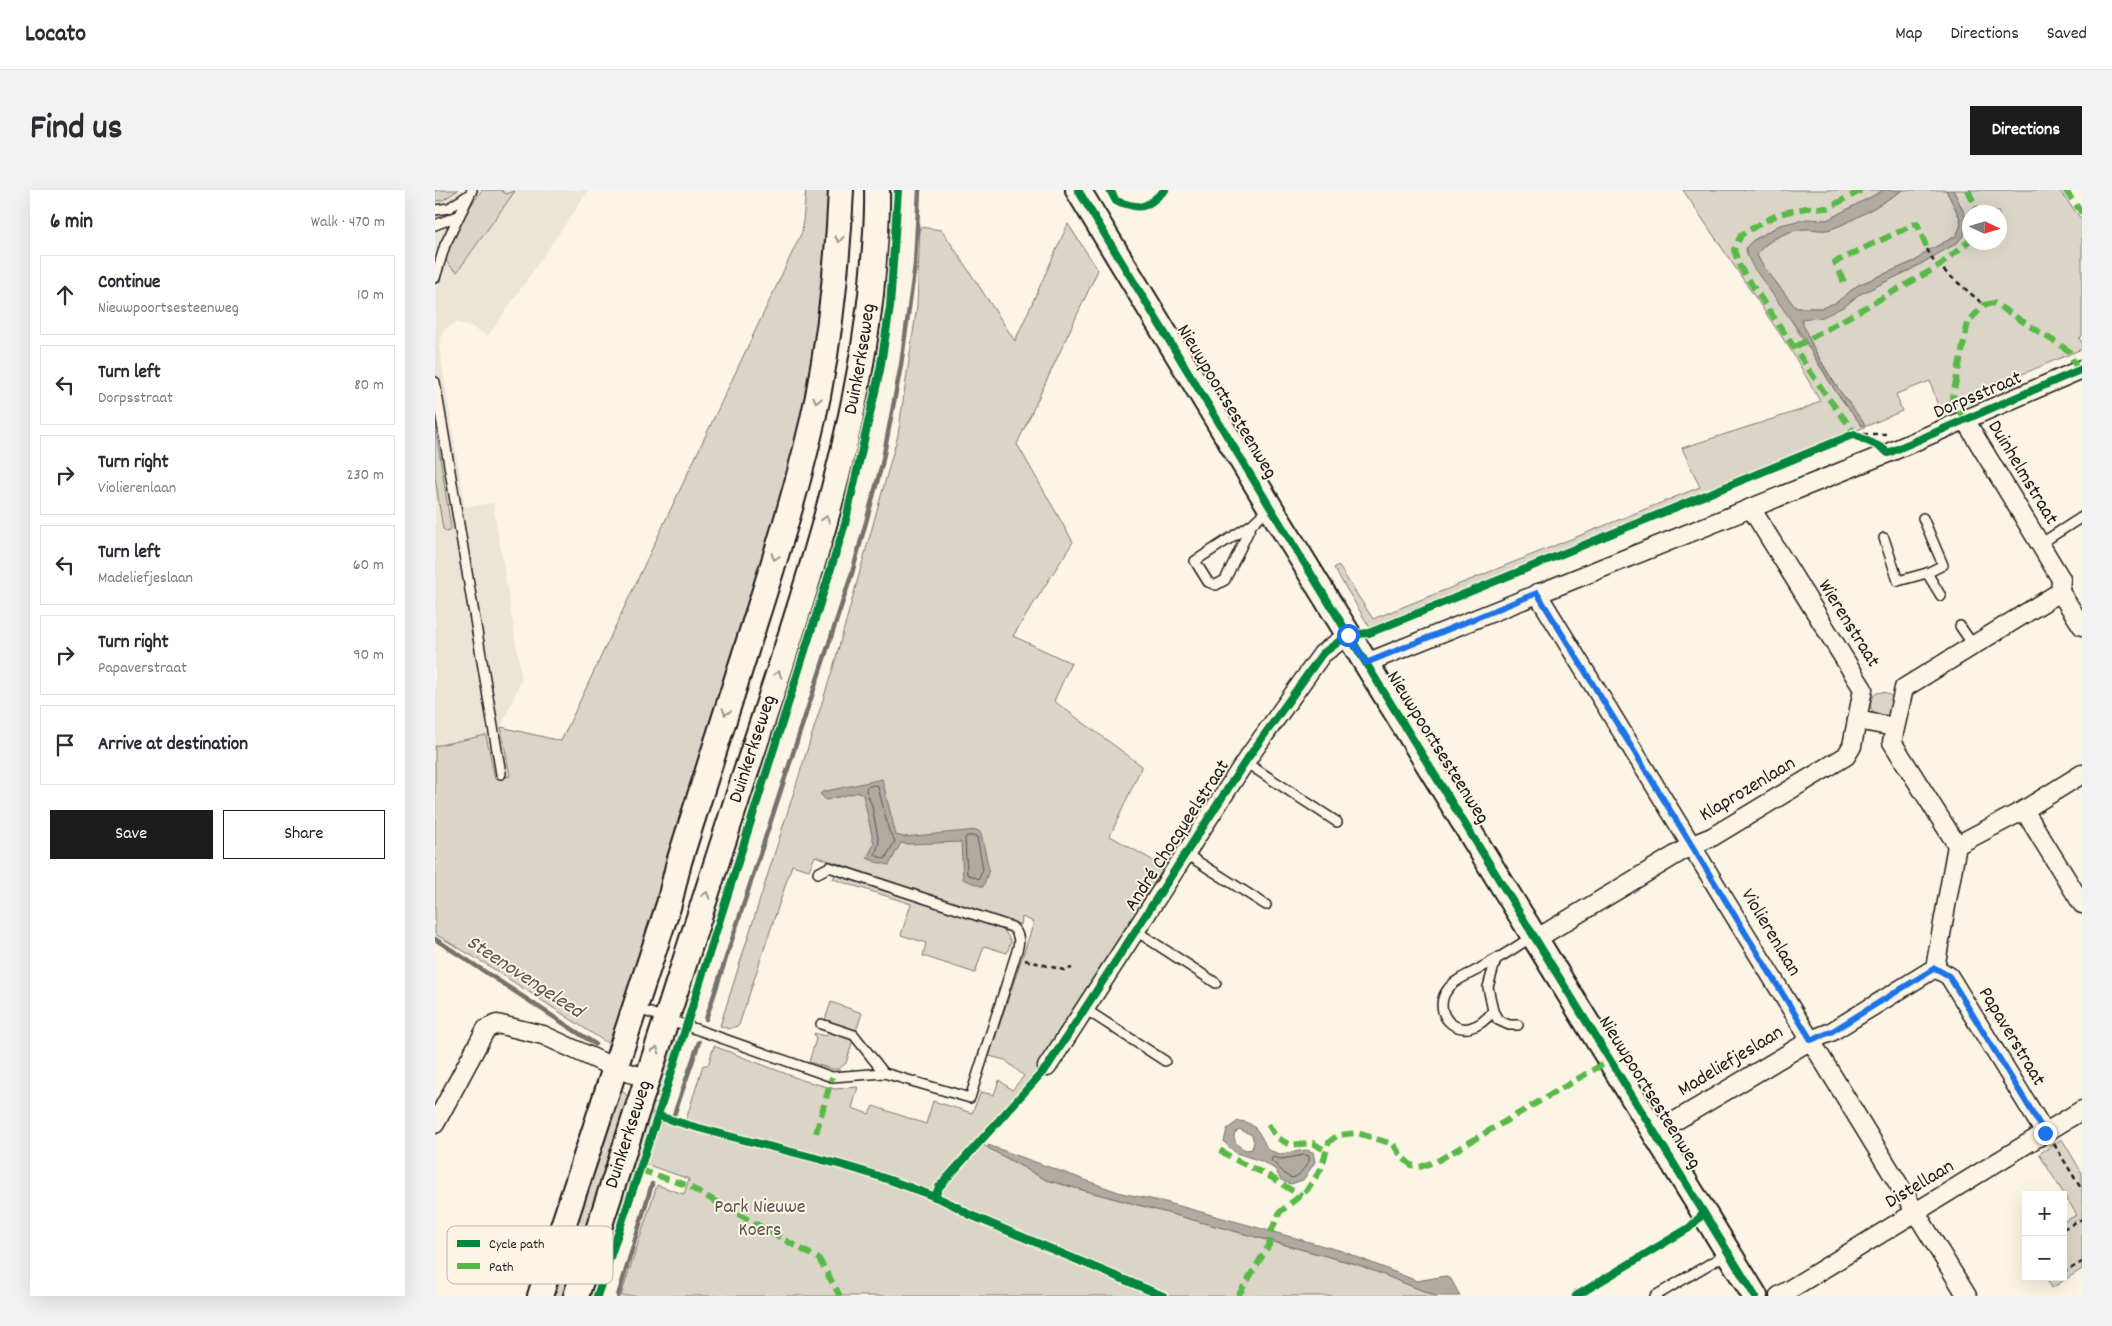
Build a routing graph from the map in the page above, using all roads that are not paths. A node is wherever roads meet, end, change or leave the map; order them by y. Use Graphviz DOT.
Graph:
graph roads {
  1 [pos="841,190"];
  2 [pos="877,190"];
  3 [pos="885,190"];
  4 [pos="1078,190"];
  5 [pos="470,193"];
  6 [pos="435,210"];
  7 [pos="458,216"];
  8 [pos="435,225"];
  9 [pos="874,265"];
  10 [pos="435,278"];
  11 [pos="2082,369"];
  12 [pos="435,382"];
  13 [pos="1965,420"];
  14 [pos="1270,508"];
  15 [pos="1751,508"];
  16 [pos="1923,518"];
  17 [pos="2082,518"];
  18 [pos="1252,524"];
  19 [pos="1884,538"];
  20 [pos="2040,544"];
  21 [pos="1927,573"];
  22 [pos="2060,592"];
  23 [pos="1537,593"];
  24 [pos="1941,596"];
  25 [pos="1960,626"];
  26 [pos="2082,626"];
  27 [pos="1348,635"];
  28 [pos="1973,645"];
  29 [pos="1366,663"];
  30 [pos="1857,720"];
  31 [pos="1895,727"];
  32 [pos="1245,762"];
  33 [pos="501,774"];
  34 [pos="2082,774"];
  35 [pos="2024,810"];
  36 [pos="1337,822"];
  37 [pos="1692,845"];
  38 [pos="1957,845"];
  39 [pos="1186,854"];
  40 [pos="818,873"];
  41 [pos="2082,904"];
  42 [pos="1266,905"];
  43 [pos="1136,931"];
  44 [pos="1534,937"];
  45 [pos="1496,959"];
  46 [pos="1935,968"];
  47 [pos="1215,982"];
  48 [pos="634,1008"];
  49 [pos="1085,1009"];
  50 [pos="1493,1011"];
  51 [pos="666,1018"];
  52 [pos="821,1024"];
  53 [pos="1518,1025"];
  54 [pos="1811,1040"];
  55 [pos="1165,1062"];
  56 [pos="1047,1067"];
  57 [pos="615,1068"];
  58 [pos="884,1073"];
  59 [pos="648,1079"];
  60 [pos="2082,1110"];
  61 [pos="435,1124"];
  62 [pos="1655,1133"];
  63 [pos="2045,1133"];
  64 [pos="1916,1213"];
  65 [pos="563,1226"];
  66 [pos="599,1226"];
  67 [pos="1728,1253"];
  68 [pos="544,1284"];
  69 [pos="580,1284"];
  70 [pos="540,1296"];
  71 [pos="576,1296"];
  72 [pos="1655,1296"];
  73 [pos="1755,1296"];
  74 [pos="1779,1296"];
  75 [pos="1967,1296"];
  1 -- 48 [label="main road, Duinkerkseweg, one-way"];
  2 -- 9 [label="main road, Duinkerkseweg"];
  3 -- 9 [label="main road"];
  4 -- 14 [label="main road, Nieuwpoortsesteenweg"];
  5 -- 6 [label="lane"];
  5 -- 7 [label="lane"];
  7 -- 8 [label="lane"];
  7 -- 10 [label="lane"];
  51 -- 9 [label="main road, Duinkerkseweg, one-way"];
  11 -- 13 [label="street, Dorpsstraat"];
  12 -- 33 [label="lane"];
  13 -- 15 [label="street, Dorpsstraat"];
  13 -- 20 [label="street, Duinhelmstraat"];
  14 -- 18 [label="lane"];
  14 -- 27 [label="main road, Nieuwpoortsesteenweg"];
  15 -- 23 [label="street, Dorpsstraat"];
  15 -- 30 [label="street, Wierenstraat"];
  16 -- 21 [label="lane"];
  17 -- 20 [label="lane"];
  18 -- 18 [label="lane"];
  19 -- 21 [label="lane"];
  20 -- 22 [label="street, Duinhelmstraat"];
  21 -- 24 [label="lane"];
  22 -- 26 [label="street, Duinhelmstraat"];
  22 -- 28 [label="street"];
  23 -- 29 [label="street, Dorpsstraat"];
  23 -- 37 [label="street, Violierenlaan"];
  25 -- 28 [label="lane"];
  27 -- 29 [label="main road, Nieuwpoortsesteenweg"];
  27 -- 32 [label="street, André Chocqueelstraat"];
  28 -- 31 [label="street"];
  29 -- 44 [label="main road, Nieuwpoortsesteenweg"];
  30 -- 31 [label="street"];
  30 -- 37 [label="street, Klaprozenlaan"];
  31 -- 38 [label="street"];
  32 -- 36 [label="lane"];
  32 -- 39 [label="street, André Chocqueelstraat"];
  34 -- 35 [label="street"];
  35 -- 38 [label="street"];
  35 -- 41 [label="street"];
  37 -- 44 [label="street, Klaprozenlaan"];
  37 -- 54 [label="street, Violierenlaan"];
  38 -- 46 [label="street"];
  39 -- 42 [label="lane"];
  39 -- 43 [label="street, André Chocqueelstraat"];
  40 -- 58 [label="lane"];
  43 -- 47 [label="lane"];
  43 -- 49 [label="street, André Chocqueelstraat"];
  44 -- 45 [label="lane"];
  44 -- 62 [label="main road, Nieuwpoortsesteenweg"];
  45 -- 50 [label="lane"];
  45 -- 50 [label="lane"];
  46 -- 54 [label="street, Madeliefjeslaan"];
  46 -- 63 [label="street, Papaverstraat"];
  48 -- 51 [label="lane"];
  48 -- 57 [label="main road, Duinkerkseweg"];
  49 -- 55 [label="lane"];
  49 -- 56 [label="street, André Chocqueelstraat"];
  50 -- 53 [label="lane"];
  51 -- 58 [label="lane"];
  59 -- 51 [label="main road, Duinkerkseweg, one-way"];
  52 -- 58 [label="lane"];
  54 -- 62 [label="street, Madeliefjeslaan"];
  54 -- 64 [label="street, Violierenlaan"];
  57 -- 59 [label="street"];
  57 -- 61 [label="street"];
  57 -- 65 [label="main road, Duinkerkseweg"];
  59 -- 66 [label="main road, Duinkerkseweg"];
  60 -- 63 [label="street, Distellaan"];
  62 -- 67 [label="main road, Nieuwpoortsesteenweg"];
  63 -- 64 [label="street, Distellaan"];
  64 -- 74 [label="street, Distellaan"];
  64 -- 75 [label="street, Violierenlaan"];
  67 -- 72 [label="lane"];
  67 -- 73 [label="main road, Nieuwpoortsesteenweg"];
  68 -- 70 [label="main road, Duinkerkseweg"];
  69 -- 71 [label="main road, Duinkerkseweg"];
}
